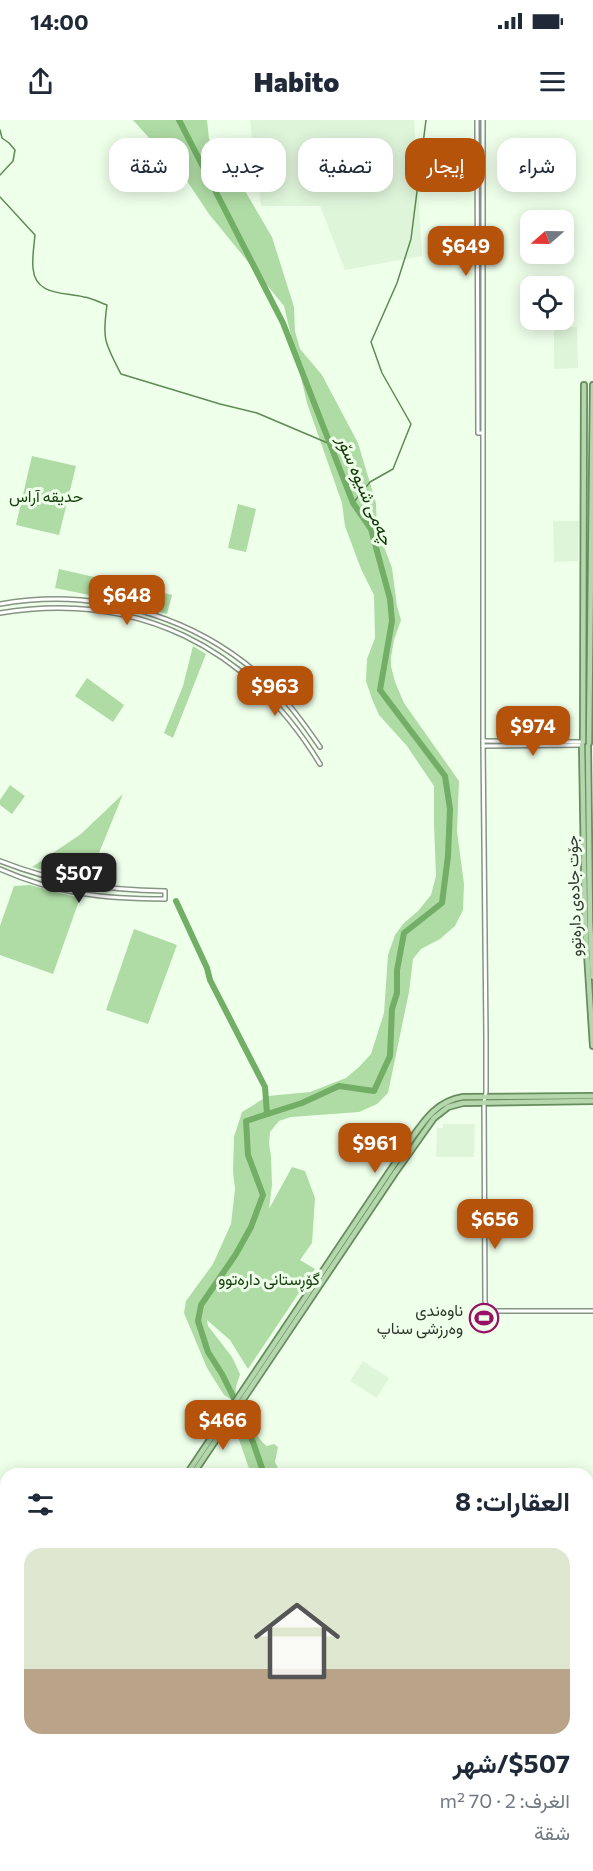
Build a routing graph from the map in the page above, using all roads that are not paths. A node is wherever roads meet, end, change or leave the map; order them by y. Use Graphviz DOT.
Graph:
graph roads {
  1 [pos="477,120"];
  2 [pos="483,120"];
  3 [pos="477,250"];
  4 [pos="483,250"];
  5 [pos="593,385"];
  6 [pos="584,388"];
  7 [pos="593,391"];
  8 [pos="482,433"];
  9 [pos="584,506"];
  10 [pos="591,506"];
  11 [pos="592,565"];
  12 [pos="76,599"];
  13 [pos="0,604"];
  14 [pos="75,607"];
  15 [pos="0,613"];
  16 [pos="250,668"];
  17 [pos="245,674"];
  18 [pos="313,737"];
  19 [pos="483,741"];
  20 [pos="307,742"];
  21 [pos="586,744"];
  22 [pos="483,746"];
  23 [pos="320,747"];
  24 [pos="320,764"];
  25 [pos="0,861"];
  26 [pos="0,869"];
  27 [pos="63,881"];
  28 [pos="60,891"];
  29 [pos="592,923"];
  30 [pos="593,977"];
  31 [pos="593,1046"];
  32 [pos="593,1096"];
  33 [pos="485,1099"];
  34 [pos="593,1101"];
  35 [pos="349,1237"];
  36 [pos="593,1311"];
  37 [pos="191,1468"];
  38 [pos="198,1468"];
  1 -- 3 [label="street"];
  2 -- 4 [label="street"];
  3 -- 4 [label="street"];
  3 -- 8 [label="street"];
  4 -- 8 [label="street"];
  5 -- 6 [label="street"];
  5 -- 7 [label="main road"];
  6 -- 7 [label="street"];
  6 -- 9 [label="main road"];
  7 -- 10 [label="main road"];
  8 -- 19 [label="street"];
  9 -- 10 [label="main road"];
  9 -- 21 [label="main road"];
  10 -- 11 [label="main road"];
  11 -- 21 [label="main road"];
  12 -- 13 [label="street"];
  12 -- 14 [label="street"];
  12 -- 16 [label="street"];
  14 -- 15 [label="street"];
  14 -- 17 [label="street"];
  16 -- 17 [label="street"];
  16 -- 18 [label="street"];
  17 -- 20 [label="street"];
  18 -- 20 [label="street"];
  18 -- 23 [label="street"];
  19 -- 21 [label="street"];
  19 -- 22 [label="street"];
  20 -- 24 [label="street"];
  21 -- 22 [label="street"];
  21 -- 29 [label="main road, جۆت جادەی دارەتوو"];
  21 -- 31 [label="main road, جۆت جادەی دارەتوو"];
  22 -- 33 [label="street"];
  25 -- 27 [label="street"];
  26 -- 28 [label="street"];
  27 -- 28 [label="street"];
  27 -- 28 [label="street"];
  29 -- 30 [label="main road, جۆت جادەی دارەتوو"];
  32 -- 33 [label="main road"];
  33 -- 34 [label="main road"];
  33 -- 35 [label="main road"];
  33 -- 36 [label="street"];
  35 -- 37 [label="main road"];
  35 -- 38 [label="main road"];
}
